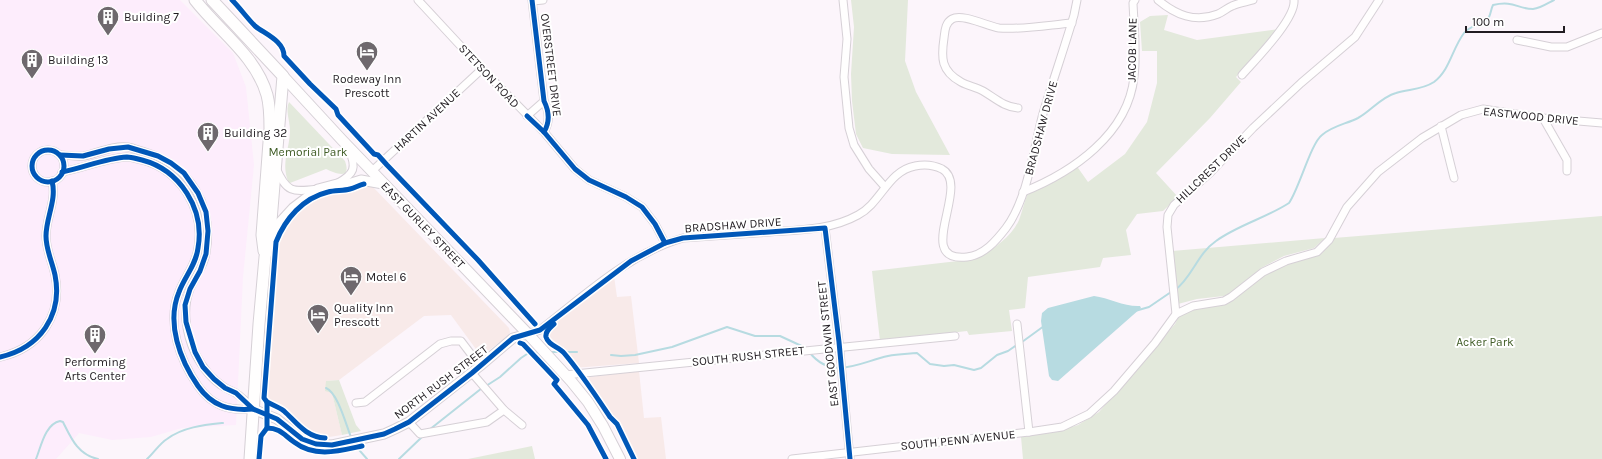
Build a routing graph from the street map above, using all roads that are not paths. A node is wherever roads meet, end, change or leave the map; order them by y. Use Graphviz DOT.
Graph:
graph roads {
  1 [pos="186,0"];
  2 [pos="195,0"];
  3 [pos="418,0"];
  4 [pos="543,0"];
  5 [pos="843,0"];
  6 [pos="1077,0"];
  7 [pos="1135,0"];
  8 [pos="1158,0"];
  9 [pos="1253,0"];
  10 [pos="1294,0"];
  11 [pos="1379,0"];
  12 [pos="533,1"];
  13 [pos="215,3"];
  14 [pos="205,5"];
  15 [pos="1072,23"];
  16 [pos="1602,33"];
  17 [pos="1517,40"];
  18 [pos="482,69"];
  19 [pos="1242,75"];
  20 [pos="283,76"];
  21 [pos="544,101"];
  22 [pos="1018,108"];
  23 [pos="527,116"];
  24 [pos="1543,118"];
  25 [pos="1601,124"];
  26 [pos="1440,126"];
  27 [pos="544,132"];
  28 [pos="342,140"];
  29 [pos="60,155"];
  30 [pos="276,167"];
  31 [pos="372,171"];
  32 [pos="1567,171"];
  33 [pos="62,172"];
  34 [pos="1454,178"];
  35 [pos="52,181"];
  36 [pos="337,184"];
  37 [pos="384,184"];
  38 [pos="886,187"];
  39 [pos="318,189"];
  40 [pos="1023,192"];
  41 [pos="825,228"];
  42 [pos="270,233"];
  43 [pos="664,243"];
  44 [pos="265,257"];
  45 [pos="1176,314"];
  46 [pos="1017,324"];
  47 [pos="528,334"];
  48 [pos="955,336"];
  49 [pos="839,347"];
  50 [pos="0,357"];
  51 [pos="480,366"];
  52 [pos="472,373"];
  53 [pos="565,375"];
  54 [pos="356,403"];
  55 [pos="253,409"];
  56 [pos="504,410"];
  57 [pos="409,422"];
  58 [pos="522,425"];
  59 [pos="1029,432"];
  60 [pos="850,456"];
  61 [pos="250,459"];
  62 [pos="620,459"];
  63 [pos="792,459"];
  1 -- 14 [label="main road"];
  2 -- 14 [label="main road"];
  3 -- 18 [label="street, STETSON ROAD"];
  4 -- 12 [label="street"];
  5 -- 38 [label="street"];
  6 -- 15 [label="street, BRADSHAW DRIVE"];
  7 -- 40 [label="street, JACOB LANE"];
  8 -- 9 [label="street"];
  10 -- 19 [label="street"];
  11 -- 45 [label="street, HILLCREST DRIVE"];
  12 -- 21 [label="street, OVERSTREET DRIVE"];
  13 -- 14 [label="main road, EAST GURLEY STREET"];
  13 -- 20 [label="main road, EAST GURLEY STREET"];
  14 -- 44 [label="main road"];
  15 -- 22 [label="street"];
  15 -- 40 [label="street, BRADSHAW DRIVE"];
  16 -- 17 [label="street"];
  18 -- 23 [label="street, STETSON ROAD"];
  18 -- 31 [label="street, HARTIN AVENUE"];
  20 -- 28 [label="main road, EAST GURLEY STREET"];
  20 -- 30 [label="main road"];
  21 -- 23 [label="street, OVERSTREET DRIVE"];
  21 -- 27 [label="street, OVERSTREET DRIVE"];
  23 -- 27 [label="street, STETSON ROAD"];
  24 -- 25 [label="street, EASTWOOD DRIVE"];
  24 -- 26 [label="street, EASTWOOD DRIVE"];
  24 -- 32 [label="street"];
  26 -- 34 [label="street"];
  26 -- 45 [label="street, EASTWOOD DRIVE"];
  27 -- 43 [label="street, STETSON ROAD"];
  28 -- 31 [label="main road, EAST GURLEY STREET"];
  28 -- 36 [label="street"];
  29 -- 33 [label="street"];
  29 -- 35 [label="street"];
  29 -- 55 [label="street"];
  30 -- 39 [label="street"];
  30 -- 42 [label="main road"];
  31 -- 37 [label="main road, EAST GURLEY STREET"];
  33 -- 35 [label="street"];
  33 -- 55 [label="street"];
  35 -- 50 [label="street"];
  36 -- 37 [label="street"];
  36 -- 39 [label="street"];
  37 -- 47 [label="main road, EAST GURLEY STREET"];
  38 -- 40 [label="street, BRADSHAW DRIVE"];
  38 -- 41 [label="street, BRADSHAW DRIVE"];
  39 -- 42 [label="street"];
  41 -- 43 [label="street, BRADSHAW DRIVE"];
  41 -- 49 [label="street, EAST GOODWIN STREET"];
  42 -- 44 [label="main road"];
  43 -- 47 [label="street, BRADSHAW DRIVE"];
  44 -- 55 [label="main road"];
  45 -- 59 [label="street"];
  46 -- 59 [label="street"];
  47 -- 51 [label="street, NORTH RUSH STREET"];
  47 -- 53 [label="main road, EAST GURLEY STREET"];
  48 -- 49 [label="street, SOUTH RUSH STREET"];
  49 -- 53 [label="street, SOUTH RUSH STREET"];
  49 -- 60 [label="street, EAST GOODWIN STREET"];
  51 -- 52 [label="street, NORTH RUSH STREET"];
  51 -- 54 [label="street"];
  52 -- 56 [label="street"];
  52 -- 57 [label="street, NORTH RUSH STREET"];
  53 -- 62 [label="main road, EAST GURLEY STREET"];
  55 -- 57 [label="street, NORTH RUSH STREET"];
  55 -- 61 [label="main road"];
  56 -- 57 [label="street"];
  56 -- 58 [label="street"];
  59 -- 60 [label="street, SOUTH PENN AVENUE"];
  60 -- 63 [label="street, SOUTH PENN AVENUE"];
}
